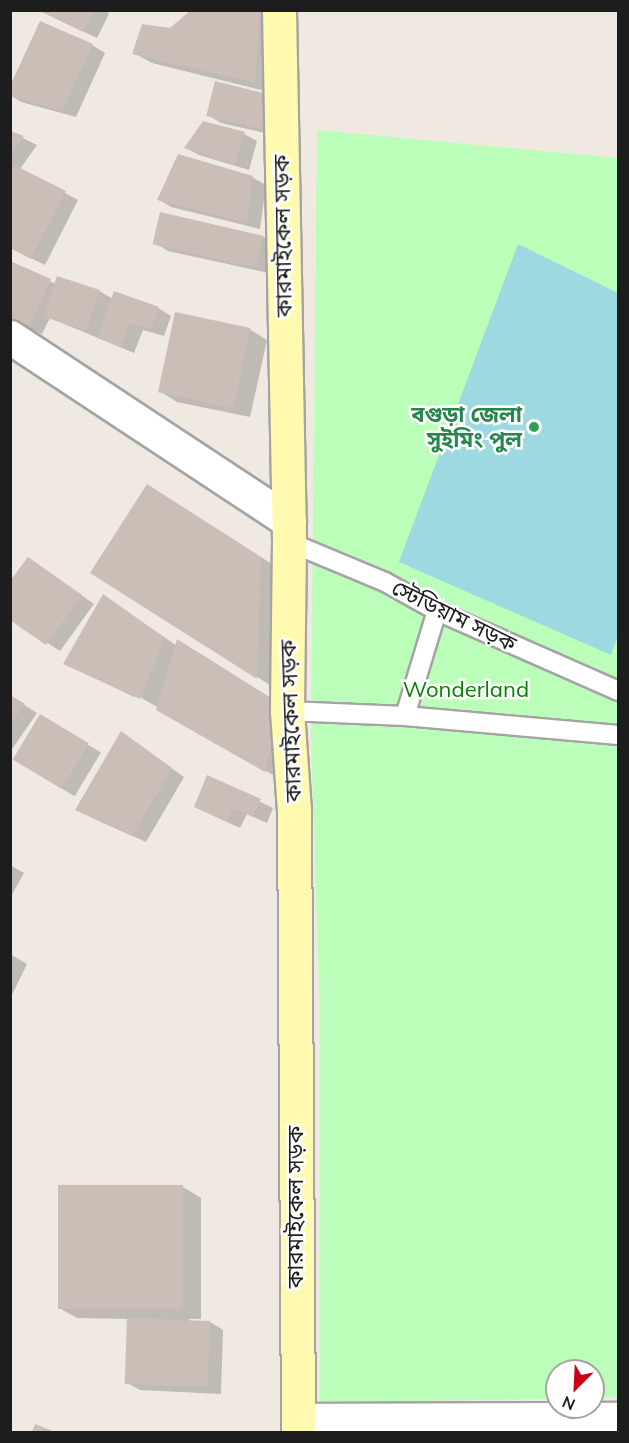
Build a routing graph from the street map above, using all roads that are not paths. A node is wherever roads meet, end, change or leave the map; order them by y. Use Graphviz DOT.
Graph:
graph roads {
  1 [pos="279,10"];
  2 [pos="10,337"];
  3 [pos="289,532"];
  4 [pos="437,611"];
  5 [pos="618,692"];
  6 [pos="287,711"];
  7 [pos="405,716"];
  8 [pos="618,735"];
  9 [pos="618,1419"];
  10 [pos="298,1426"];
  1 -- 3 [label="street, কারমাইকেল সড়ক"];
  2 -- 3 [label="street"];
  3 -- 4 [label="lane, স্টেডিয়াম সড়ক"];
  3 -- 6 [label="street, কারমাইকেল সড়ক"];
  4 -- 5 [label="lane, স্টেডিয়াম সড়ক"];
  4 -- 7 [label="lane"];
  6 -- 7 [label="lane"];
  6 -- 10 [label="street, কারমাইকেল সড়ক"];
  7 -- 8 [label="lane"];
  9 -- 10 [label="street"];
}
